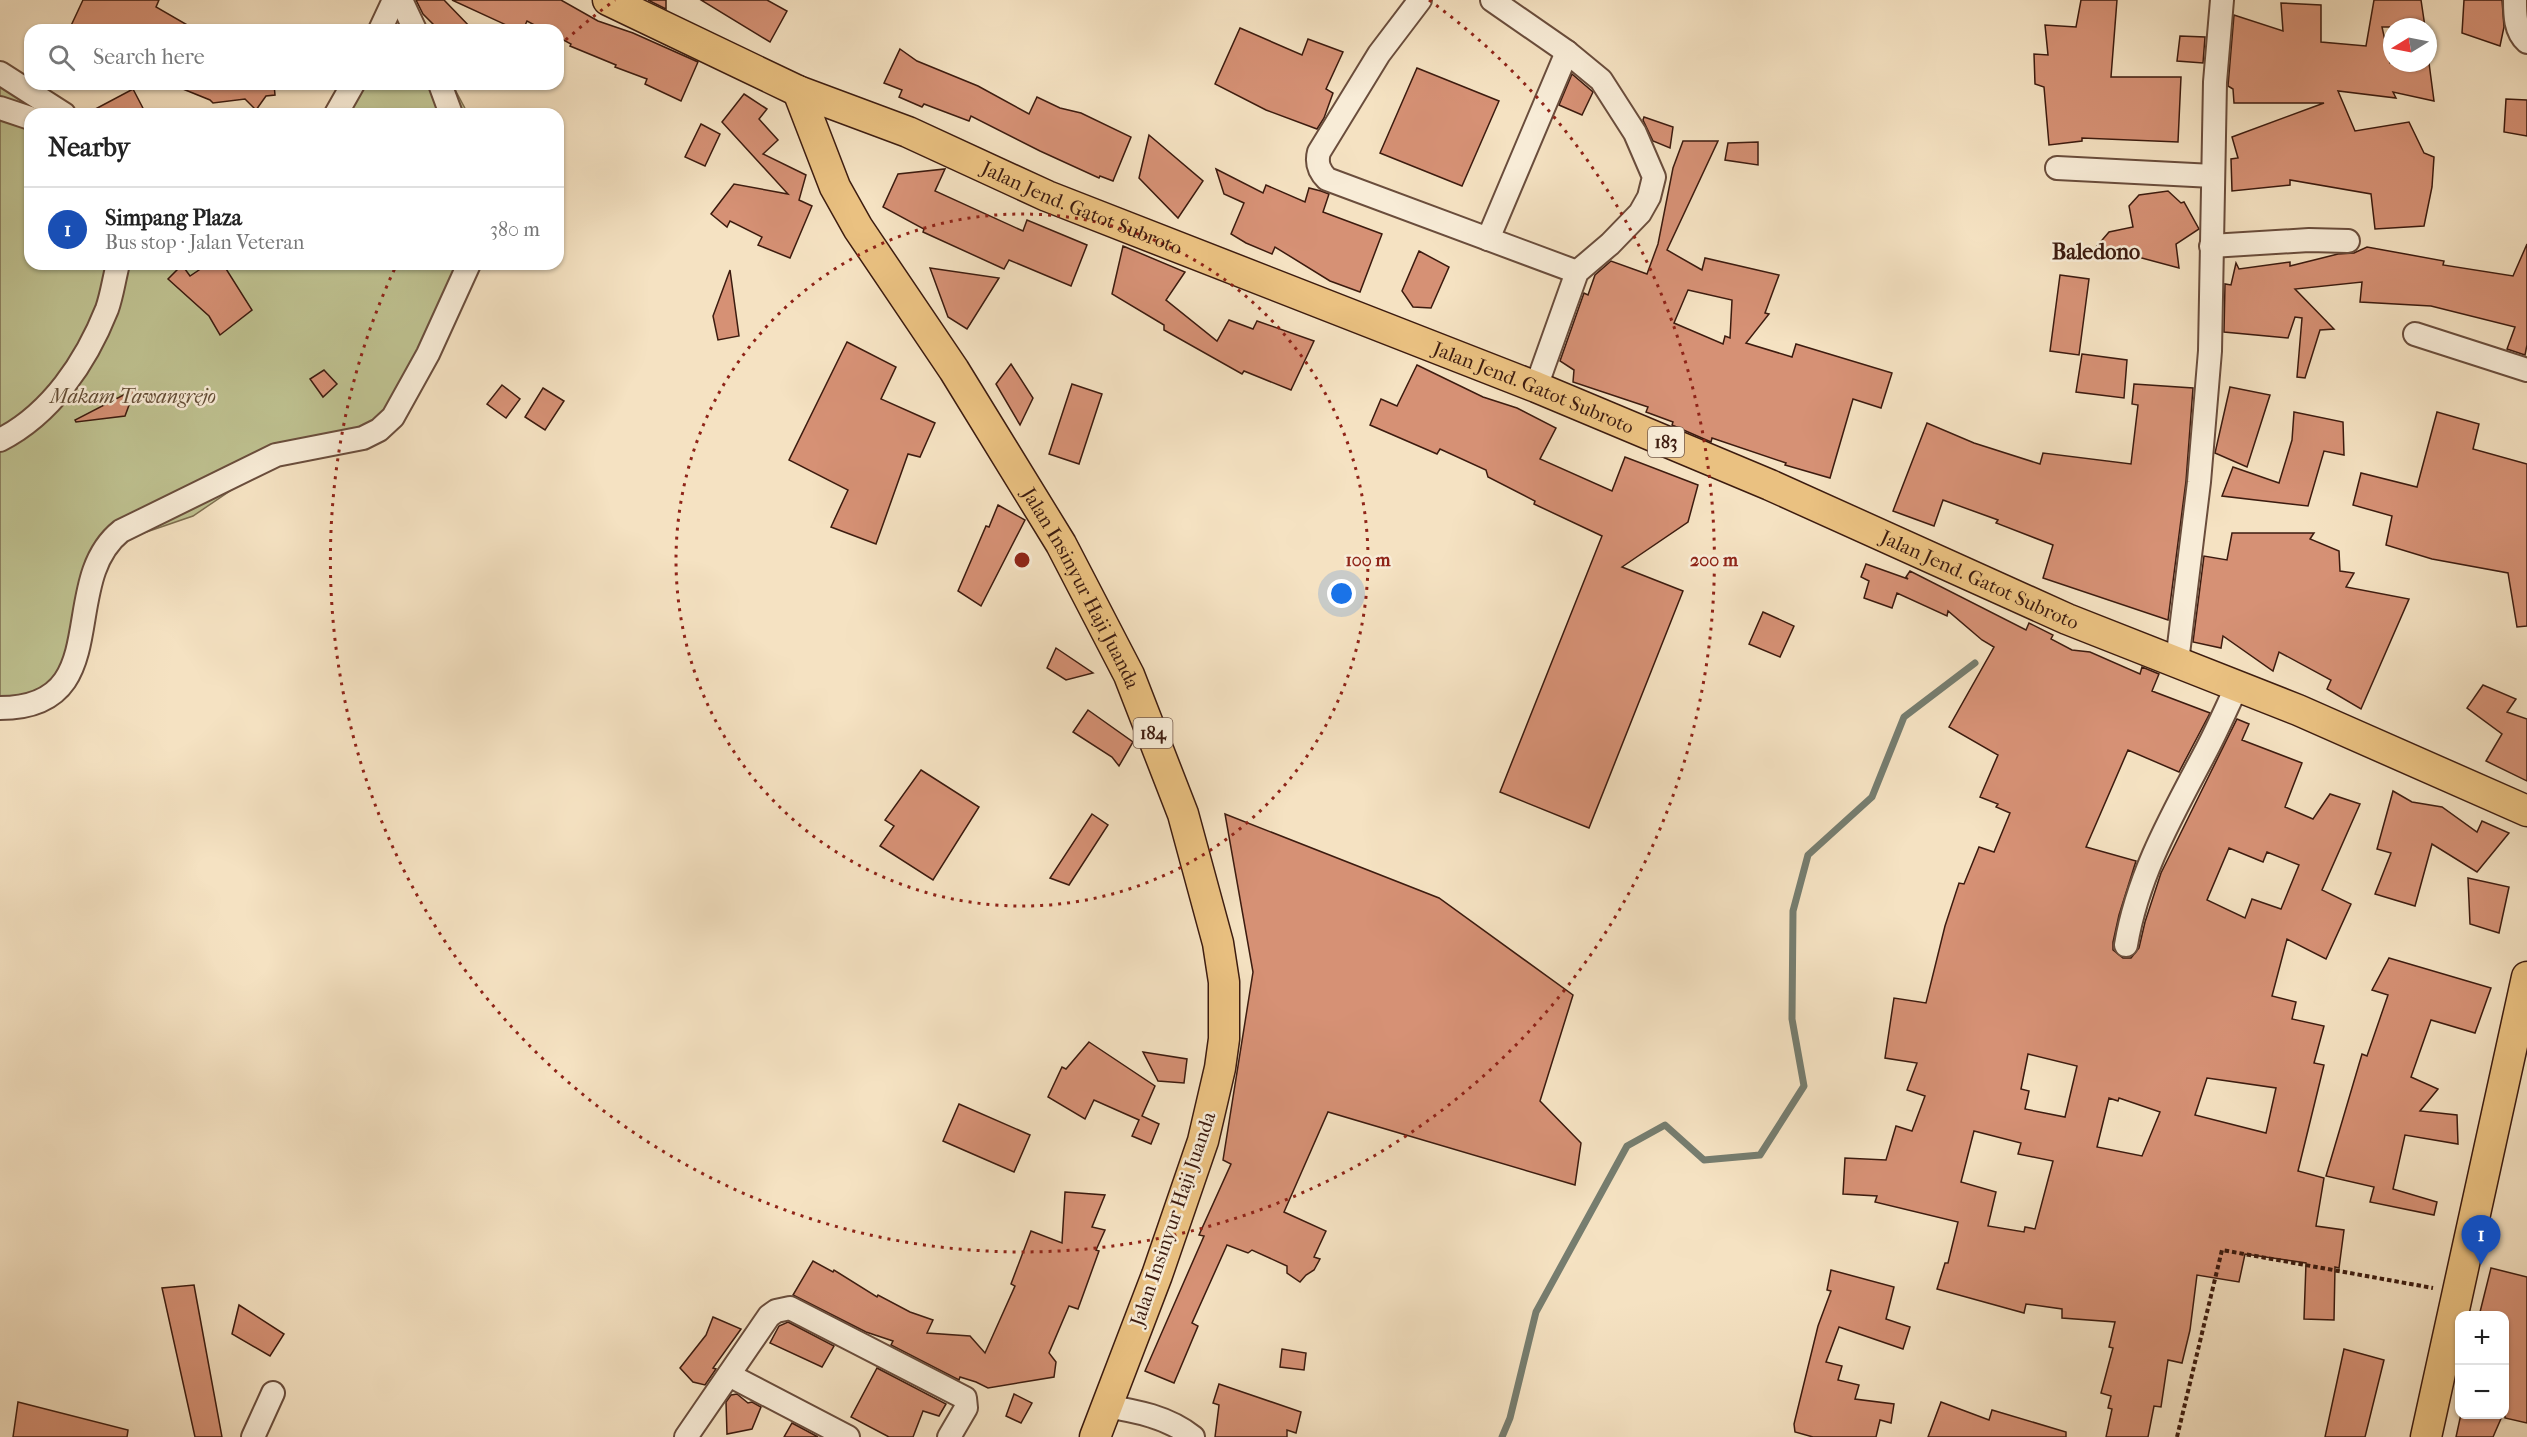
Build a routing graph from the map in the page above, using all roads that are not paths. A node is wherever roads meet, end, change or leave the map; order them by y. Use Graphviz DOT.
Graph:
graph roads {
  1 [pos="394,0"];
  2 [pos="401,0"];
  3 [pos="608,0"];
  4 [pos="1420,0"];
  5 [pos="1492,0"];
  6 [pos="2222,0"];
  7 [pos="2516,0"];
  8 [pos="383,24"];
  9 [pos="412,24"];
  10 [pos="2527,42"];
  11 [pos="1567,52"];
  12 [pos="0,72"];
  13 [pos="24,88"];
  14 [pos="27,90"];
  15 [pos="350,90"];
  16 [pos="442,90"];
  17 [pos="798,91"];
  18 [pos="0,108"];
  19 [pos="55,108"];
  20 [pos="339,108"];
  21 [pos="449,108"];
  22 [pos="24,116"];
  23 [pos="2056,168"];
  24 [pos="2213,176"];
  25 [pos="1488,239"];
  26 [pos="2348,241"];
  27 [pos="2211,246"];
  28 [pos="117,270"];
  29 [pos="466,270"];
  30 [pos="1577,272"];
  31 [pos="2415,334"];
  32 [pos="2527,370"];
  33 [pos="1536,387"];
  34 [pos="0,440"];
  35 [pos="2177,662"];
  36 [pos="2237,686"];
  37 [pos="0,708"];
  38 [pos="2527,811"];
  39 [pos="2126,945"];
  40 [pos="2527,977"];
  41 [pos="729,1375"];
  42 [pos="273,1393"];
  43 [pos="1105,1406"];
  44 [pos="253,1437"];
  45 [pos="686,1437"];
  46 [pos="848,1437"];
  47 [pos="949,1437"];
  48 [pos="1095,1437"];
  49 [pos="1193,1437"];
  50 [pos="2426,1437"];
  1 -- 8 [label="street"];
  2 -- 9 [label="street"];
  3 -- 17 [label="main road, Jalan Jend. Gatot Subroto"];
  4 -- 25 [label="street"];
  5 -- 11 [label="street"];
  6 -- 24 [label="street"];
  7 -- 10 [label="street"];
  11 -- 25 [label="street"];
  11 -- 30 [label="street"];
  12 -- 13 [label="street"];
  14 -- 19 [label="street"];
  15 -- 20 [label="street"];
  16 -- 21 [label="street"];
  17 -- 33 [label="main road, Jalan Jend. Gatot Subroto / 183"];
  17 -- 43 [label="main road, Jalan Insinyur Haji Juanda / 184"];
  18 -- 22 [label="street"];
  23 -- 24 [label="street"];
  24 -- 27 [label="street"];
  25 -- 30 [label="street"];
  26 -- 27 [label="street"];
  27 -- 35 [label="street"];
  28 -- 34 [label="street"];
  29 -- 37 [label="street"];
  30 -- 33 [label="street"];
  31 -- 32 [label="street"];
  33 -- 35 [label="main road, Jalan Jend. Gatot Subroto / 183"];
  35 -- 36 [label="main road, Jalan Jend. Gatot Subroto / 183"];
  36 -- 38 [label="main road, Jalan Jend. Gatot Subroto / 183"];
  36 -- 39 [label="street"];
  40 -- 50 [label="main road"];
  41 -- 45 [label="street"];
  41 -- 46 [label="street"];
  41 -- 47 [label="street"];
  42 -- 44 [label="street"];
  43 -- 48 [label="main road, Jalan Insinyur Haji Juanda / 184"];
  43 -- 49 [label="street"];
}
